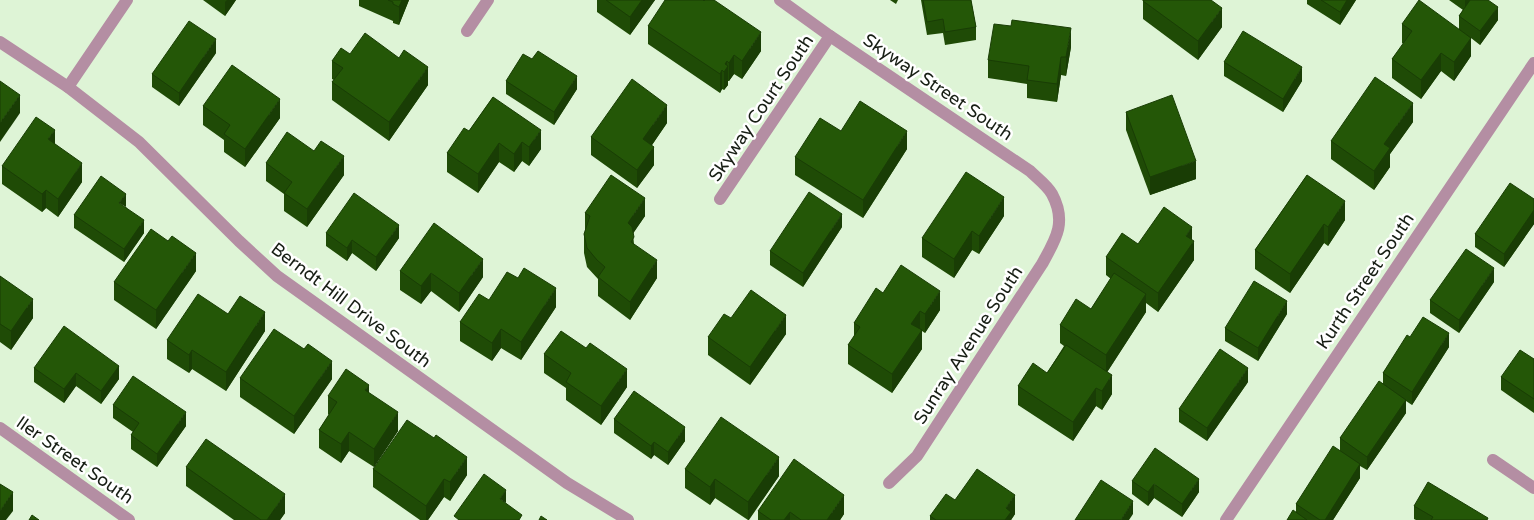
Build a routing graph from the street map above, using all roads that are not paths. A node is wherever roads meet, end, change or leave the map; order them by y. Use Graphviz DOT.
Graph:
graph roads {
  1 [pos="127,0"];
  2 [pos="488,0"];
  3 [pos="780,0"];
  4 [pos="467,31"];
  5 [pos="830,36"];
  6 [pos="0,42"];
  7 [pos="1534,62"];
  8 [pos="68,87"];
  9 [pos="720,199"];
  10 [pos="1060,217"];
  11 [pos="0,428"];
  12 [pos="1493,460"];
  13 [pos="889,483"];
  14 [pos="1534,488"];
  15 [pos="130,520"];
  16 [pos="628,520"];
  17 [pos="1226,520"];
  1 -- 8 [label="street"];
  2 -- 4 [label="street"];
  3 -- 5 [label="street, Skyway Street South"];
  5 -- 9 [label="street, Skyway Court South"];
  5 -- 10 [label="street, Skyway Street South"];
  6 -- 8 [label="street, Berndt Hill Drive South"];
  7 -- 17 [label="street, Kurth Street South"];
  8 -- 16 [label="street, Berndt Hill Drive South"];
  10 -- 13 [label="street, Sunray Avenue South"];
  11 -- 15 [label="street, Iler Street South"];
  12 -- 14 [label="street"];
}
